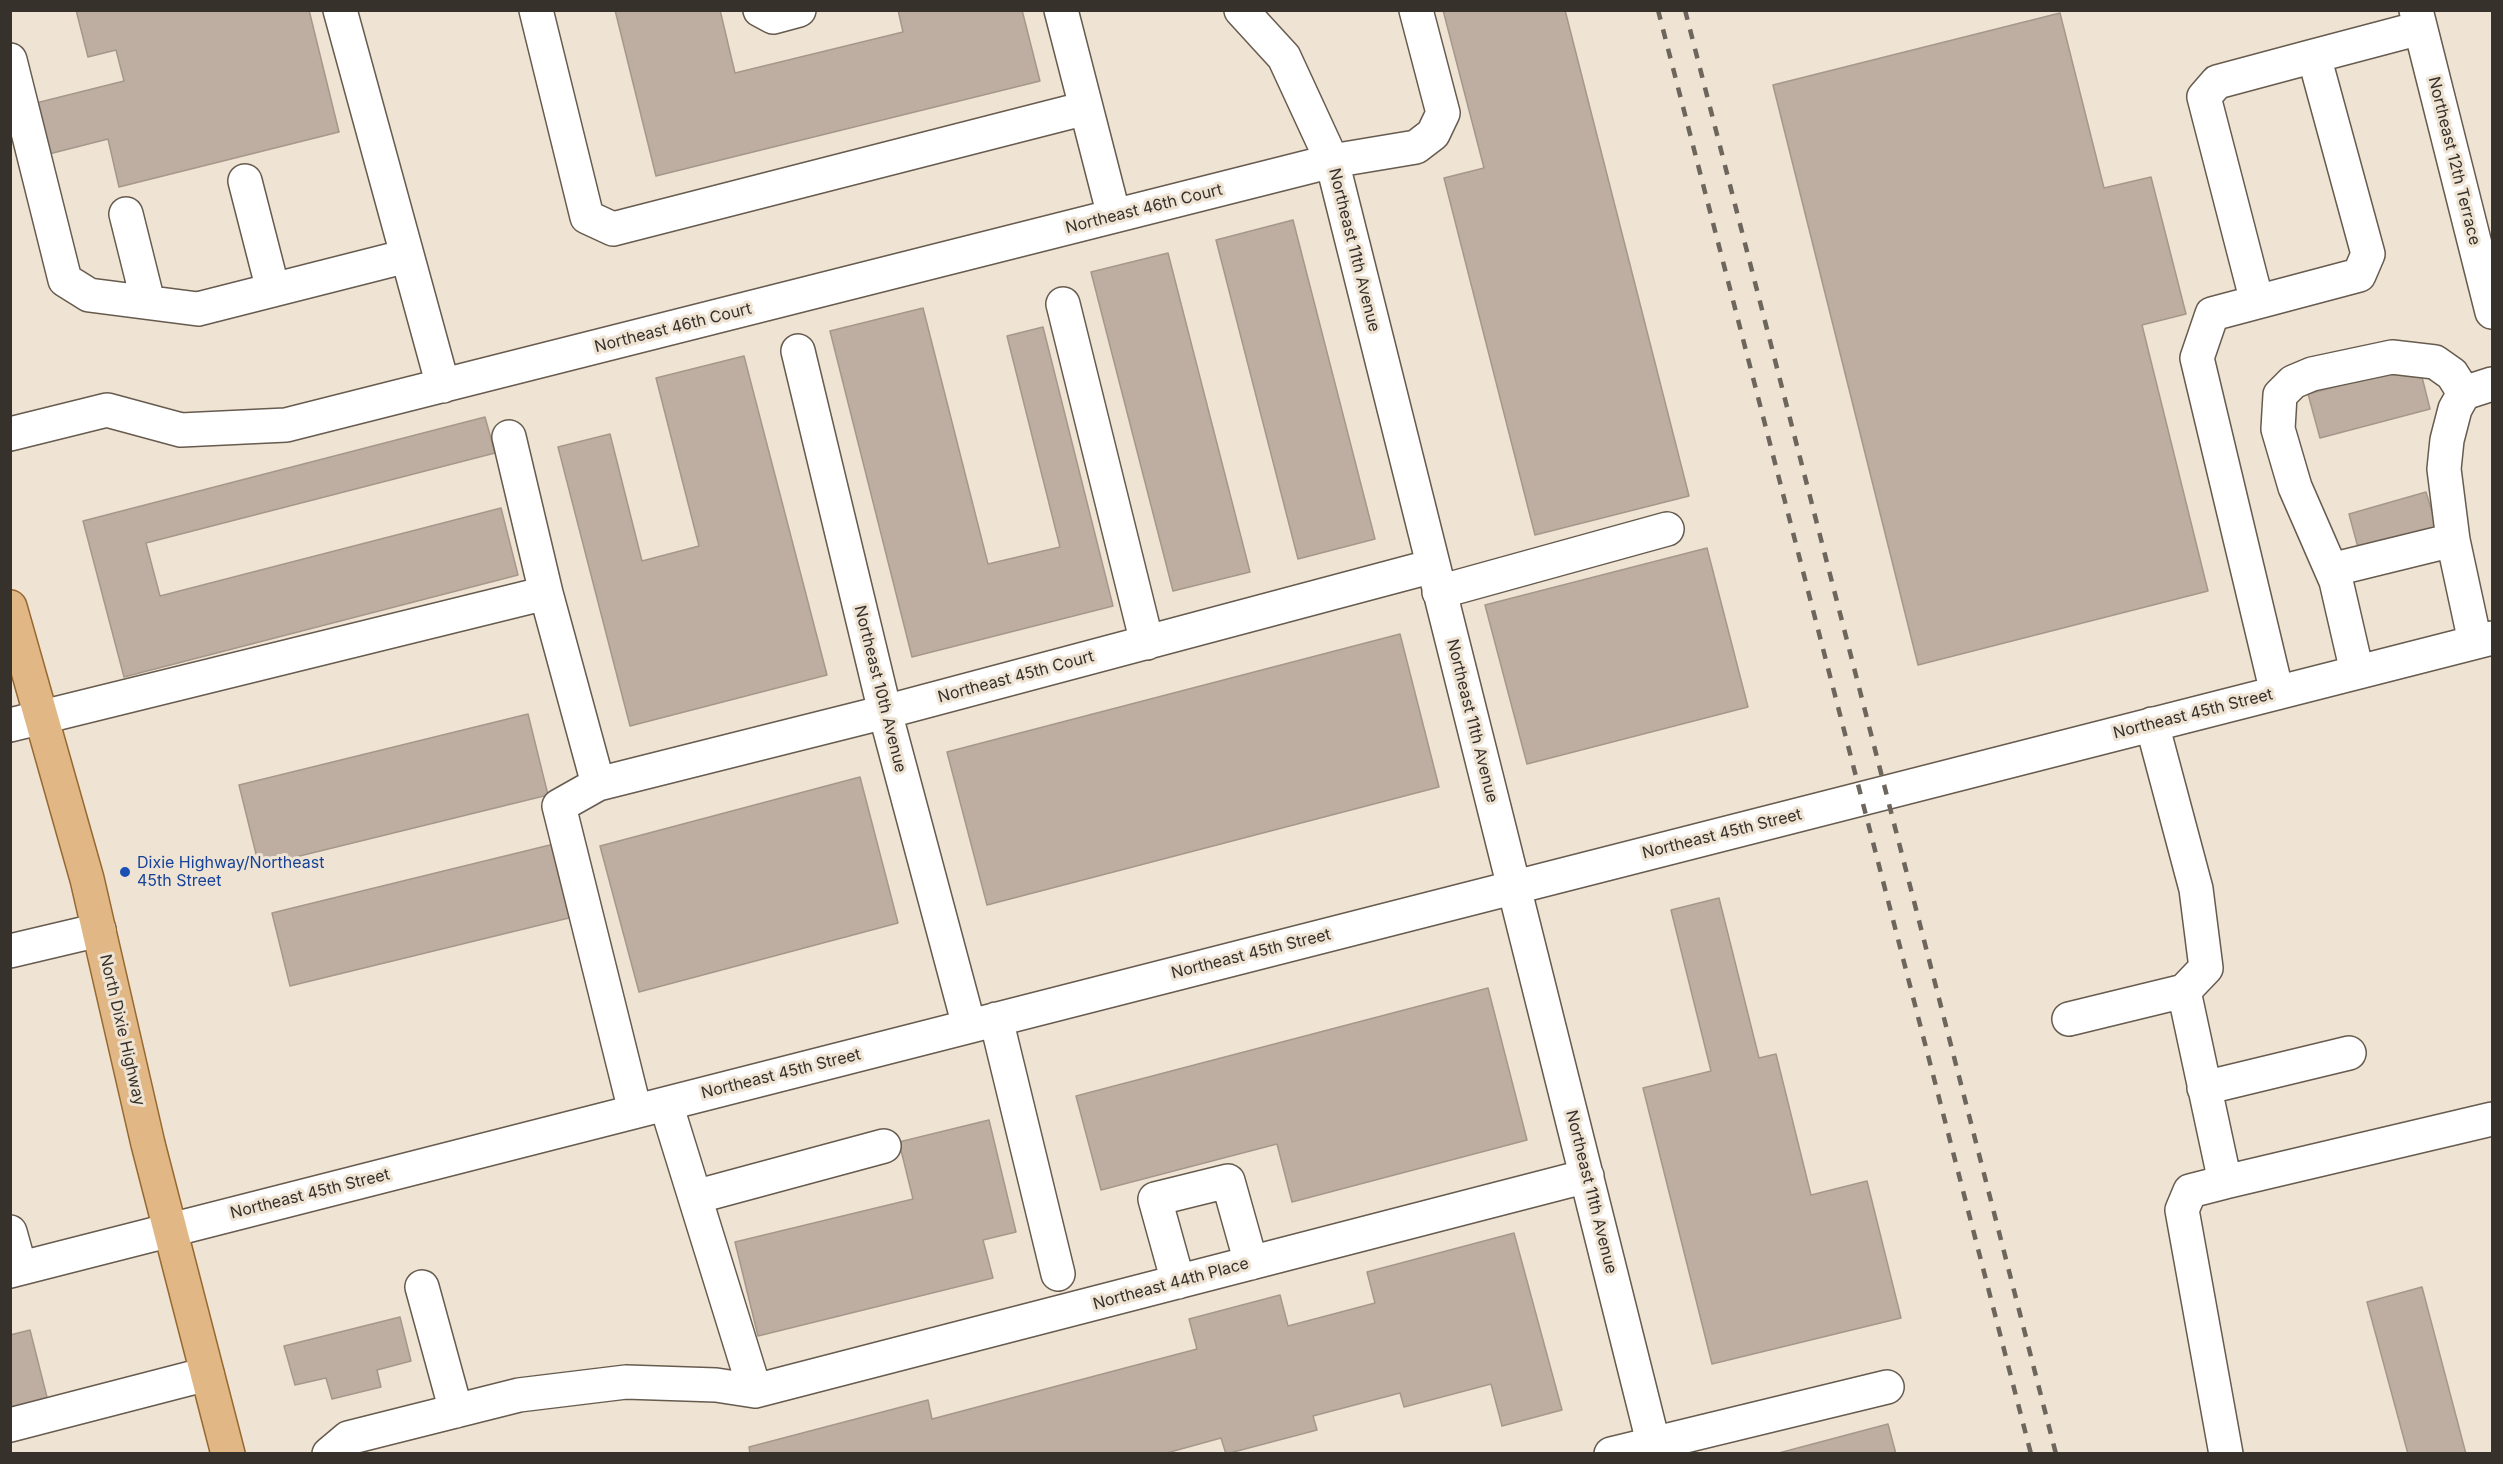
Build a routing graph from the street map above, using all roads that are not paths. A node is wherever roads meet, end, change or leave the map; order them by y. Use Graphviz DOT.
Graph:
graph roads {
  1 [pos="340,10"];
  2 [pos="536,10"];
  3 [pos="760,10"];
  4 [pos="799,10"];
  5 [pos="1061,10"];
  6 [pos="1241,10"];
  7 [pos="1416,10"];
  8 [pos="2418,19"];
  9 [pos="2314,56"];
  10 [pos="10,60"];
  11 [pos="1086,108"];
  12 [pos="1332,161"];
  13 [pos="245,181"];
  14 [pos="126,214"];
  15 [pos="1114,216"];
  16 [pos="407,255"];
  17 [pos="273,290"];
  18 [pos="148,302"];
  19 [pos="2257,302"];
  20 [pos="1063,304"];
  21 [pos="2493,312"];
  22 [pos="798,351"];
  23 [pos="443,386"];
  24 [pos="2478,389"];
  25 [pos="10,434"];
  26 [pos="509,437"];
  27 [pos="1667,529"];
  28 [pos="2453,540"];
  29 [pos="2332,571"];
  30 [pos="1436,579"];
  31 [pos="546,592"];
  32 [pos="10,608"];
  33 [pos="2484,640"];
  34 [pos="1147,643"];
  35 [pos="2357,672"];
  36 [pos="2277,693"];
  37 [pos="885,712"];
  38 [pos="42,717"];
  39 [pos="2152,724"];
  40 [pos="10,725"];
  41 [pos="598,784"];
  42 [pos="1513,887"];
  43 [pos="99,930"];
  44 [pos="10,951"];
  45 [pos="2184,991"];
  46 [pos="2069,1018"];
  47 [pos="982,1023"];
  48 [pos="2349,1053"];
  49 [pos="2204,1088"];
  50 [pos="666,1104"];
  51 [pos="635,1111"];
  52 [pos="2493,1119"];
  53 [pos="884,1146"];
  54 [pos="1587,1176"];
  55 [pos="2225,1182"];
  56 [pos="695,1197"];
  57 [pos="171,1230"];
  58 [pos="10,1232"];
  59 [pos="1251,1263"];
  60 [pos="15,1270"];
  61 [pos="1058,1274"];
  62 [pos="1178,1282"];
  63 [pos="422,1287"];
  64 [pos="207,1374"];
  65 [pos="1887,1387"];
  66 [pos="755,1391"];
  67 [pos="456,1411"];
  68 [pos="10,1425"];
  69 [pos="1655,1448"];
  70 [pos="228,1454"];
  71 [pos="329,1454"];
  72 [pos="1611,1454"];
  73 [pos="2226,1454"];
  1 -- 16 [label="street"];
  2 -- 11 [label="street"];
  3 -- 4 [label="street"];
  5 -- 11 [label="street"];
  6 -- 12 [label="street, Northeast 11th Avenue"];
  7 -- 12 [label="street, Northeast 46th Court"];
  8 -- 9 [label="street"];
  8 -- 21 [label="street, Northeast 12th Terrace"];
  9 -- 19 [label="street"];
  9 -- 19 [label="street"];
  10 -- 18 [label="street"];
  11 -- 15 [label="street"];
  12 -- 15 [label="street, Northeast 46th Court"];
  12 -- 30 [label="street, Northeast 11th Avenue"];
  13 -- 17 [label="street"];
  14 -- 18 [label="street"];
  15 -- 23 [label="street, Northeast 46th Court"];
  16 -- 17 [label="street"];
  16 -- 23 [label="street"];
  17 -- 18 [label="street"];
  19 -- 36 [label="street"];
  20 -- 34 [label="street"];
  22 -- 37 [label="street, Northeast 10th Avenue"];
  23 -- 25 [label="street, Northeast 46th Court"];
  24 -- 28 [label="street"];
  24 -- 29 [label="street"];
  26 -- 31 [label="street"];
  27 -- 30 [label="street, Northeast 45th Court"];
  28 -- 29 [label="street"];
  28 -- 33 [label="street"];
  29 -- 35 [label="street"];
  30 -- 34 [label="street, Northeast 45th Court"];
  30 -- 42 [label="street, Northeast 11th Avenue"];
  31 -- 38 [label="street"];
  31 -- 41 [label="street"];
  32 -- 38 [label="main road, North Dixie Highway"];
  33 -- 35 [label="street, Northeast 45th Street"];
  34 -- 37 [label="street, Northeast 45th Court"];
  35 -- 36 [label="street, Northeast 45th Street"];
  36 -- 39 [label="street, Northeast 45th Street"];
  37 -- 41 [label="street, Northeast 45th Court"];
  37 -- 47 [label="street, Northeast 10th Avenue"];
  38 -- 40 [label="street"];
  38 -- 43 [label="main road, North Dixie Highway"];
  39 -- 42 [label="street, Northeast 45th Street"];
  39 -- 45 [label="street"];
  41 -- 51 [label="street, Northeast 45th Court"];
  42 -- 47 [label="street, Northeast 45th Street"];
  42 -- 54 [label="street, Northeast 11th Avenue"];
  43 -- 44 [label="street"];
  43 -- 57 [label="main road, North Dixie Highway"];
  45 -- 46 [label="street"];
  45 -- 49 [label="street"];
  47 -- 50 [label="street, Northeast 45th Street"];
  47 -- 61 [label="street, Northeast 10th Avenue"];
  48 -- 49 [label="street"];
  49 -- 55 [label="street"];
  50 -- 51 [label="street, Northeast 45th Street"];
  50 -- 56 [label="street"];
  51 -- 57 [label="street, Northeast 45th Street"];
  52 -- 55 [label="street"];
  53 -- 56 [label="street"];
  54 -- 59 [label="street, Northeast 44th Place"];
  54 -- 69 [label="street, Northeast 11th Avenue"];
  55 -- 73 [label="street"];
  56 -- 66 [label="street"];
  57 -- 60 [label="street, Northeast 45th Street"];
  57 -- 64 [label="main road, North Dixie Highway"];
  58 -- 60 [label="street"];
  59 -- 62 [label="street, Northeast 44th Place"];
  59 -- 62 [label="street"];
  62 -- 66 [label="street, Northeast 44th Place"];
  63 -- 67 [label="street"];
  64 -- 68 [label="street"];
  64 -- 70 [label="main road, North Dixie Highway"];
  65 -- 69 [label="street"];
  66 -- 67 [label="street"];
  67 -- 71 [label="street"];
  69 -- 72 [label="street"];
}
